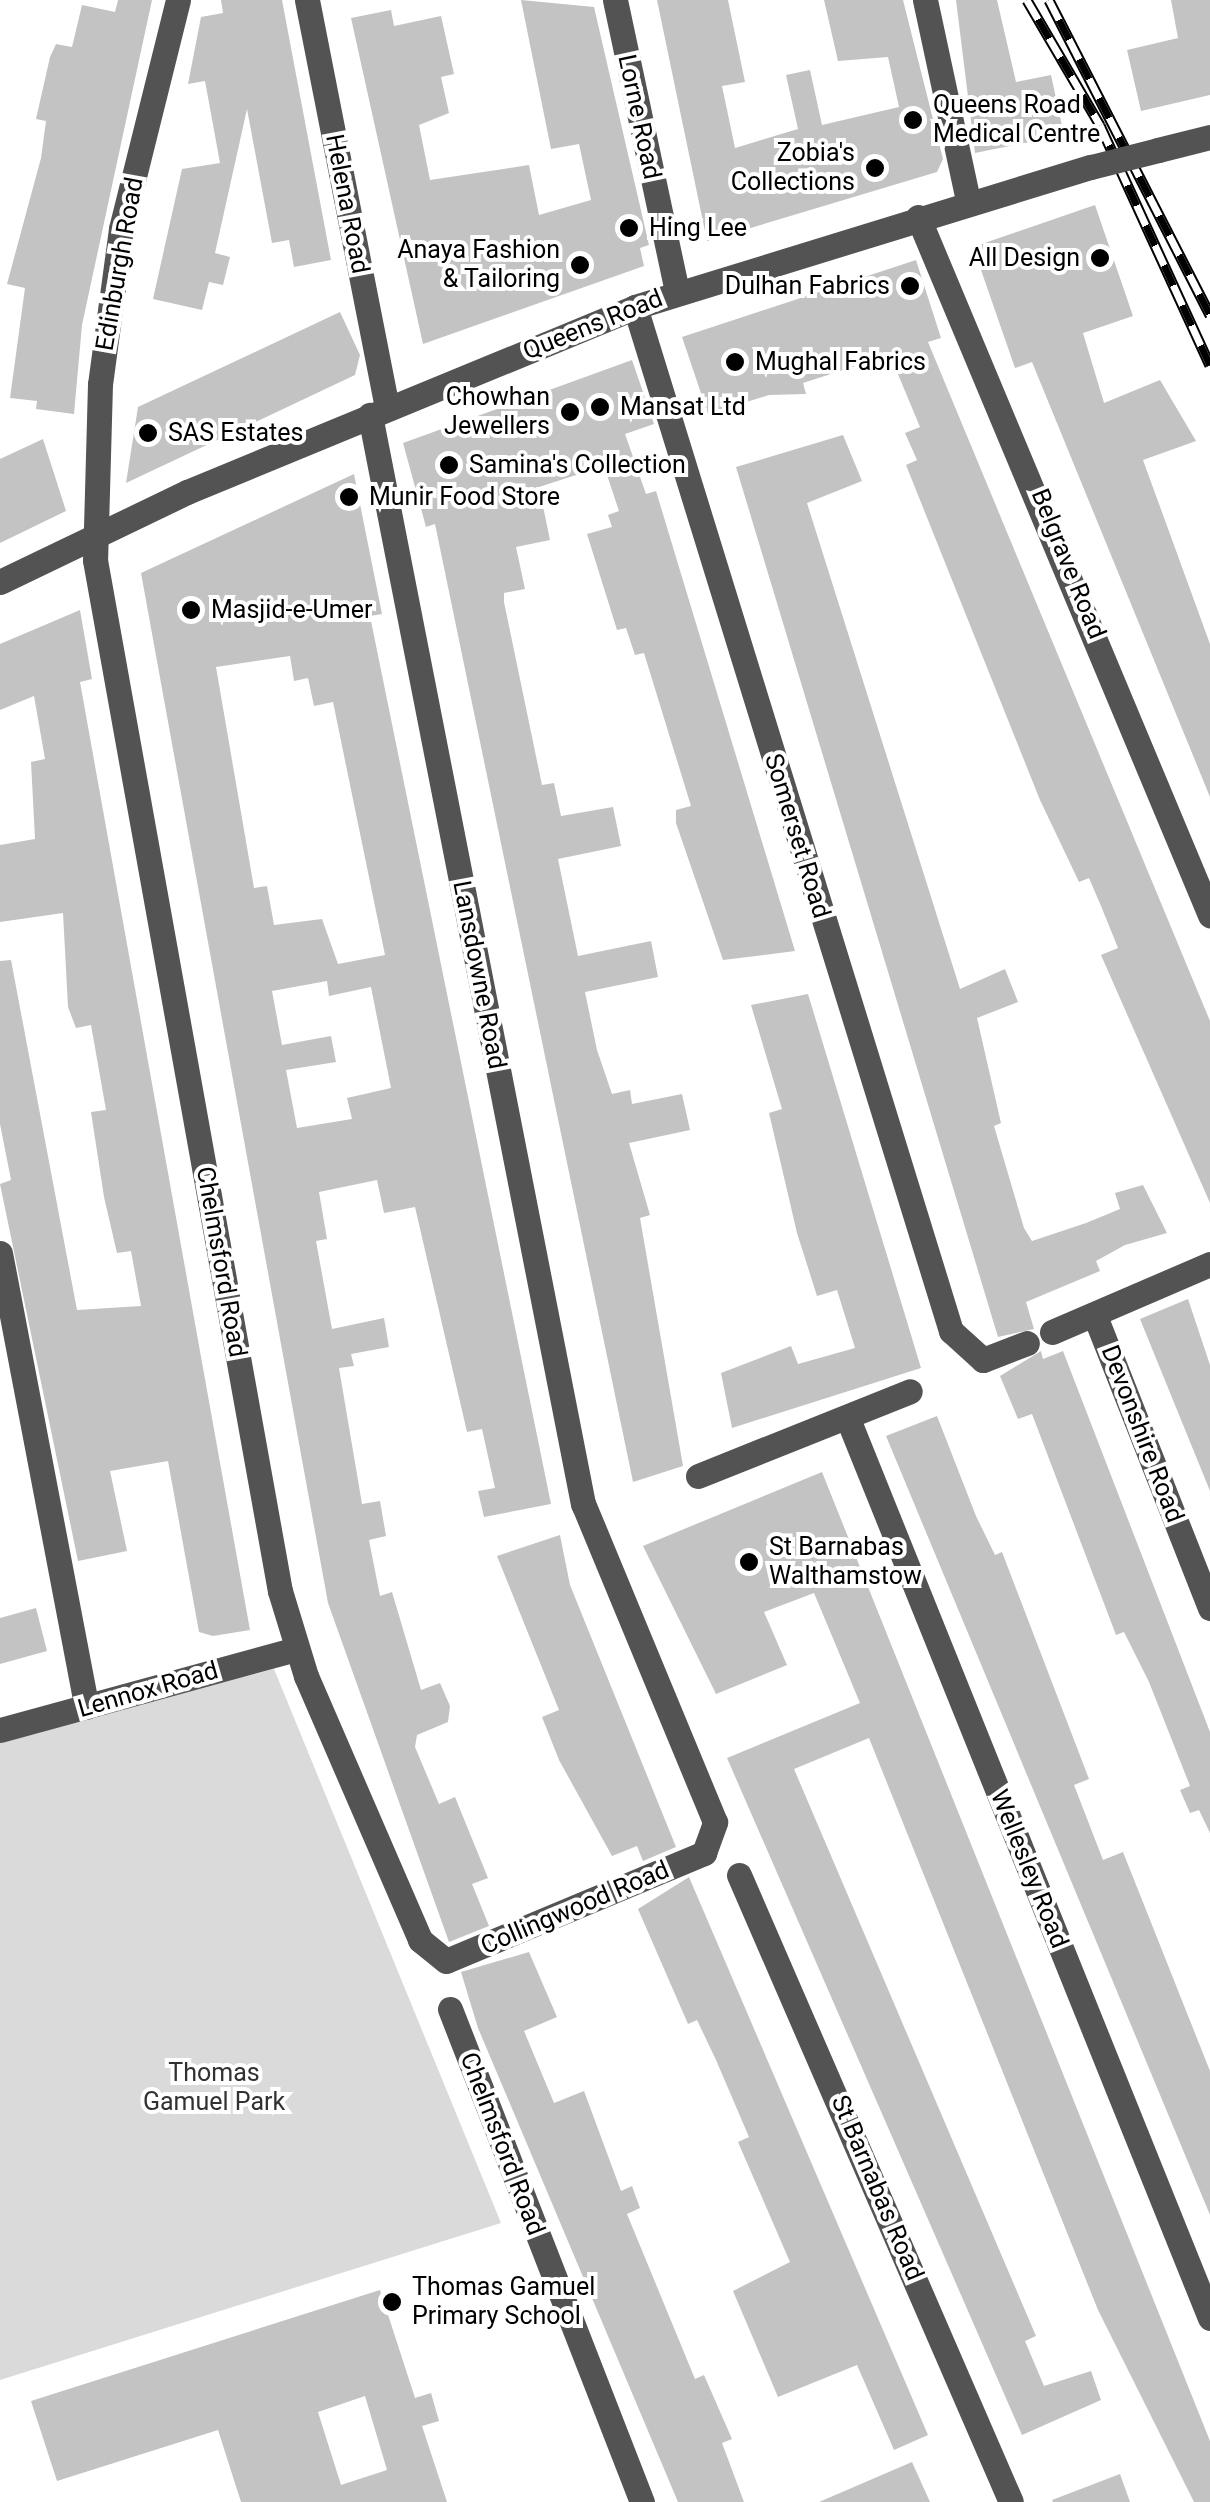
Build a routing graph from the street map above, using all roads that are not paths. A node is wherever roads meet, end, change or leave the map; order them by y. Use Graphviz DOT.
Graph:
graph roads {
  1 [pos="178,0"];
  2 [pos="307,0"];
  3 [pos="615,0"];
  4 [pos="925,0"];
  5 [pos="1210,137"];
  6 [pos="968,200"];
  7 [pos="918,217"];
  8 [pos="677,292"];
  9 [pos="635,307"];
  10 [pos="378,412"];
  11 [pos="95,534"];
  12 [pos="0,582"];
  13 [pos="1210,915"];
  14 [pos="0,1253"];
  15 [pos="1210,1264"];
  16 [pos="1095,1316"];
  17 [pos="1052,1332"];
  18 [pos="1027,1343"];
  19 [pos="910,1391"];
  20 [pos="848,1419"];
  21 [pos="698,1476"];
  22 [pos="1210,1608"];
  23 [pos="296,1649"];
  24 [pos="87,1707"];
  25 [pos="0,1730"];
  26 [pos="709,1848"];
  27 [pos="739,1876"];
  28 [pos="438,1960"];
  29 [pos="450,2009"];
  30 [pos="1210,2318"];
  31 [pos="642,2502"];
  32 [pos="1011,2502"];
  1 -- 11 [label="street, Edinburgh Road"];
  2 -- 10 [label="street, Helena Road"];
  3 -- 8 [label="street, Lorne Road"];
  4 -- 6 [label="street"];
  5 -- 6 [label="street, Queens Road, bridge"];
  6 -- 7 [label="street, Queens Road"];
  7 -- 8 [label="street, Queens Road"];
  7 -- 13 [label="street, Belgrave Road"];
  8 -- 9 [label="street, Queens Road"];
  9 -- 10 [label="street, Queens Road"];
  9 -- 18 [label="street, Somerset Road"];
  10 -- 11 [label="street, Queens Road"];
  10 -- 26 [label="street, Lansdowne Road"];
  11 -- 12 [label="street, Queens Road"];
  11 -- 23 [label="street, Chelmsford Road"];
  14 -- 24 [label="street"];
  15 -- 16 [label="street"];
  16 -- 17 [label="street"];
  16 -- 22 [label="street, Devonshire Road"];
  19 -- 20 [label="street"];
  20 -- 21 [label="street"];
  20 -- 30 [label="street, Wellesley Road"];
  23 -- 24 [label="street, Lennox Road"];
  23 -- 28 [label="street, Chelmsford Road"];
  24 -- 25 [label="street, Lennox Road"];
  26 -- 28 [label="street, Collingwood Road"];
  27 -- 32 [label="street, St Barnabas Road"];
  29 -- 31 [label="street, Chelmsford Road"];
}
